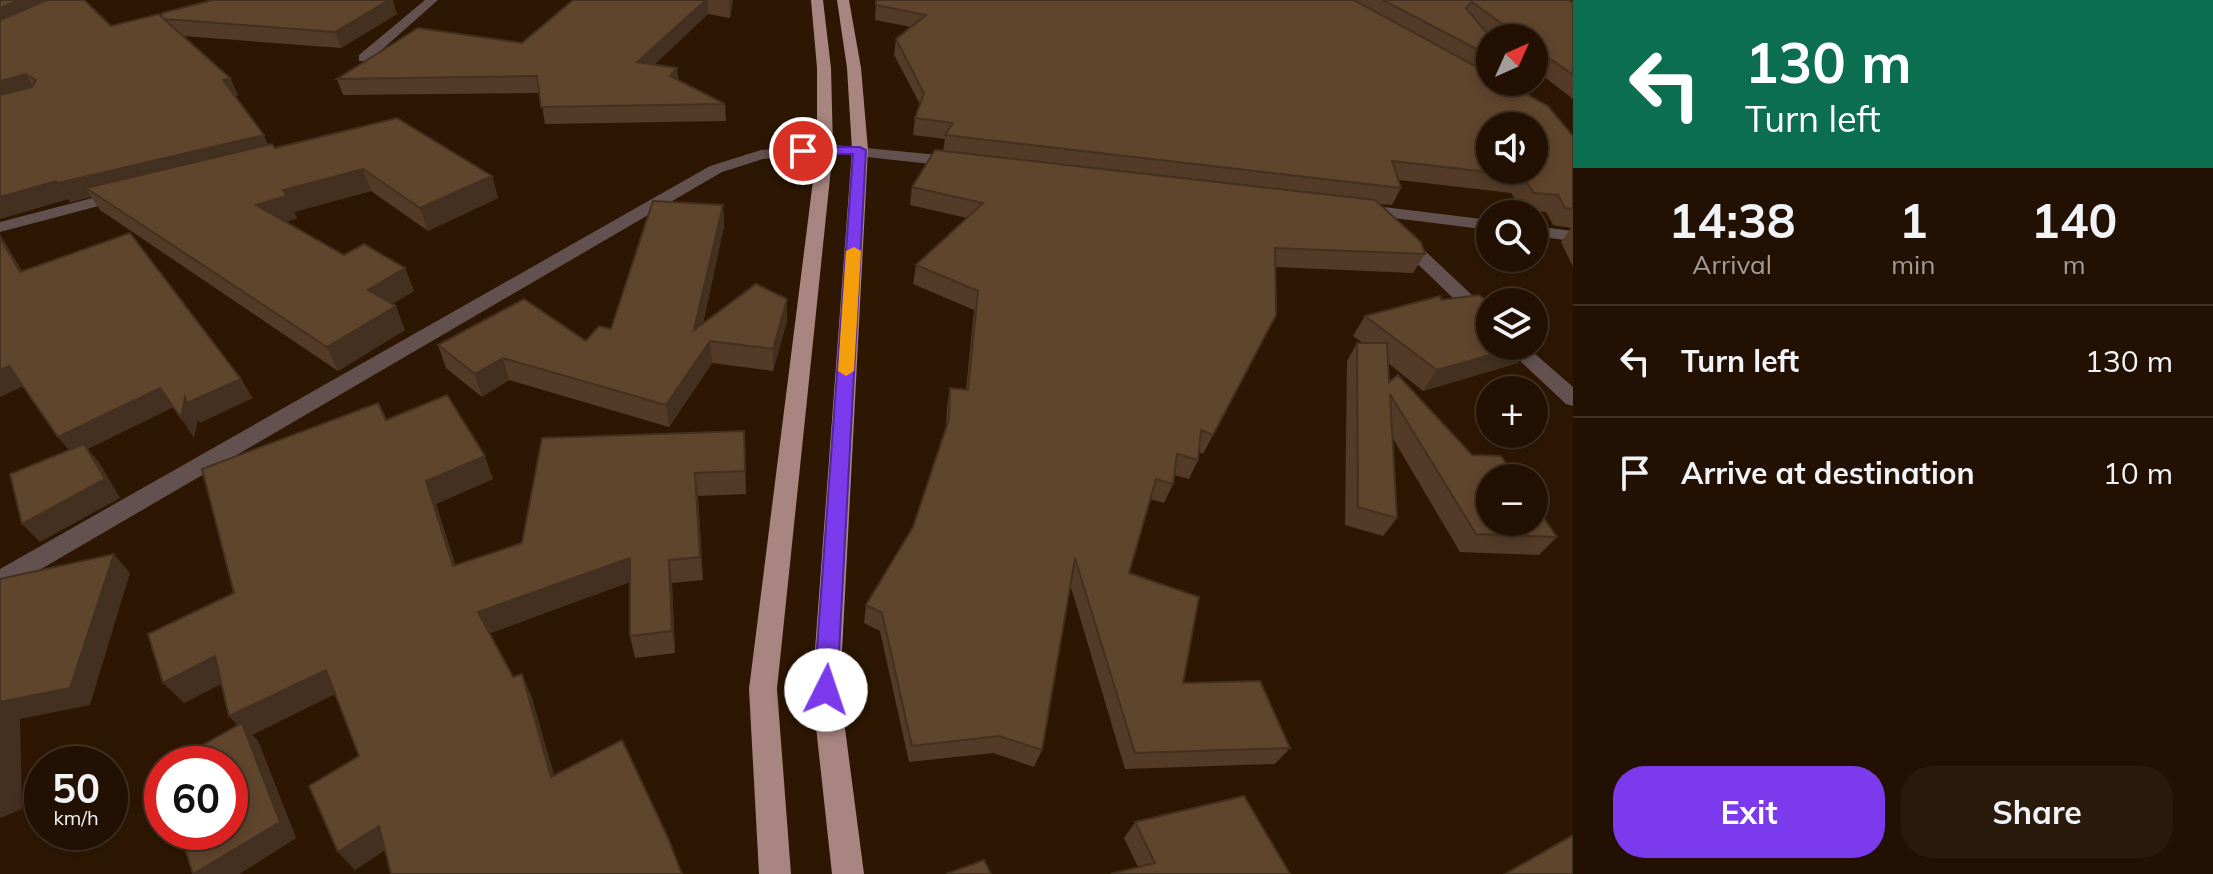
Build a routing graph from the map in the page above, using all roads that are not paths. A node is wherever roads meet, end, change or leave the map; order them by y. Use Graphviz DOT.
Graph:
graph roads {
  1 [pos="432,0"];
  2 [pos="817,0"];
  3 [pos="843,0"];
  4 [pos="364,58"];
  5 [pos="825,149"];
  6 [pos="860,150"];
  7 [pos="984,165"];
  8 [pos="144,190"];
  9 [pos="1340,206"];
  10 [pos="1371,210"];
  11 [pos="1476,223"];
  12 [pos="0,227"];
  13 [pos="1548,233"];
  14 [pos="1573,236"];
  15 [pos="1476,310"];
  16 [pos="1530,360"];
  17 [pos="1573,399"];
  18 [pos="0,582"];
  19 [pos="775,874"];
  20 [pos="848,874"];
  1 -- 4 [label="street"];
  2 -- 5 [label="main road"];
  3 -- 6 [label="main road"];
  5 -- 6 [label="street"];
  5 -- 18 [label="street"];
  5 -- 19 [label="main road"];
  6 -- 7 [label="street"];
  6 -- 20 [label="main road"];
  8 -- 12 [label="street"];
  9 -- 10 [label="street"];
  10 -- 11 [label="street"];
  10 -- 15 [label="street"];
  13 -- 14 [label="street"];
  16 -- 17 [label="street"];
}
